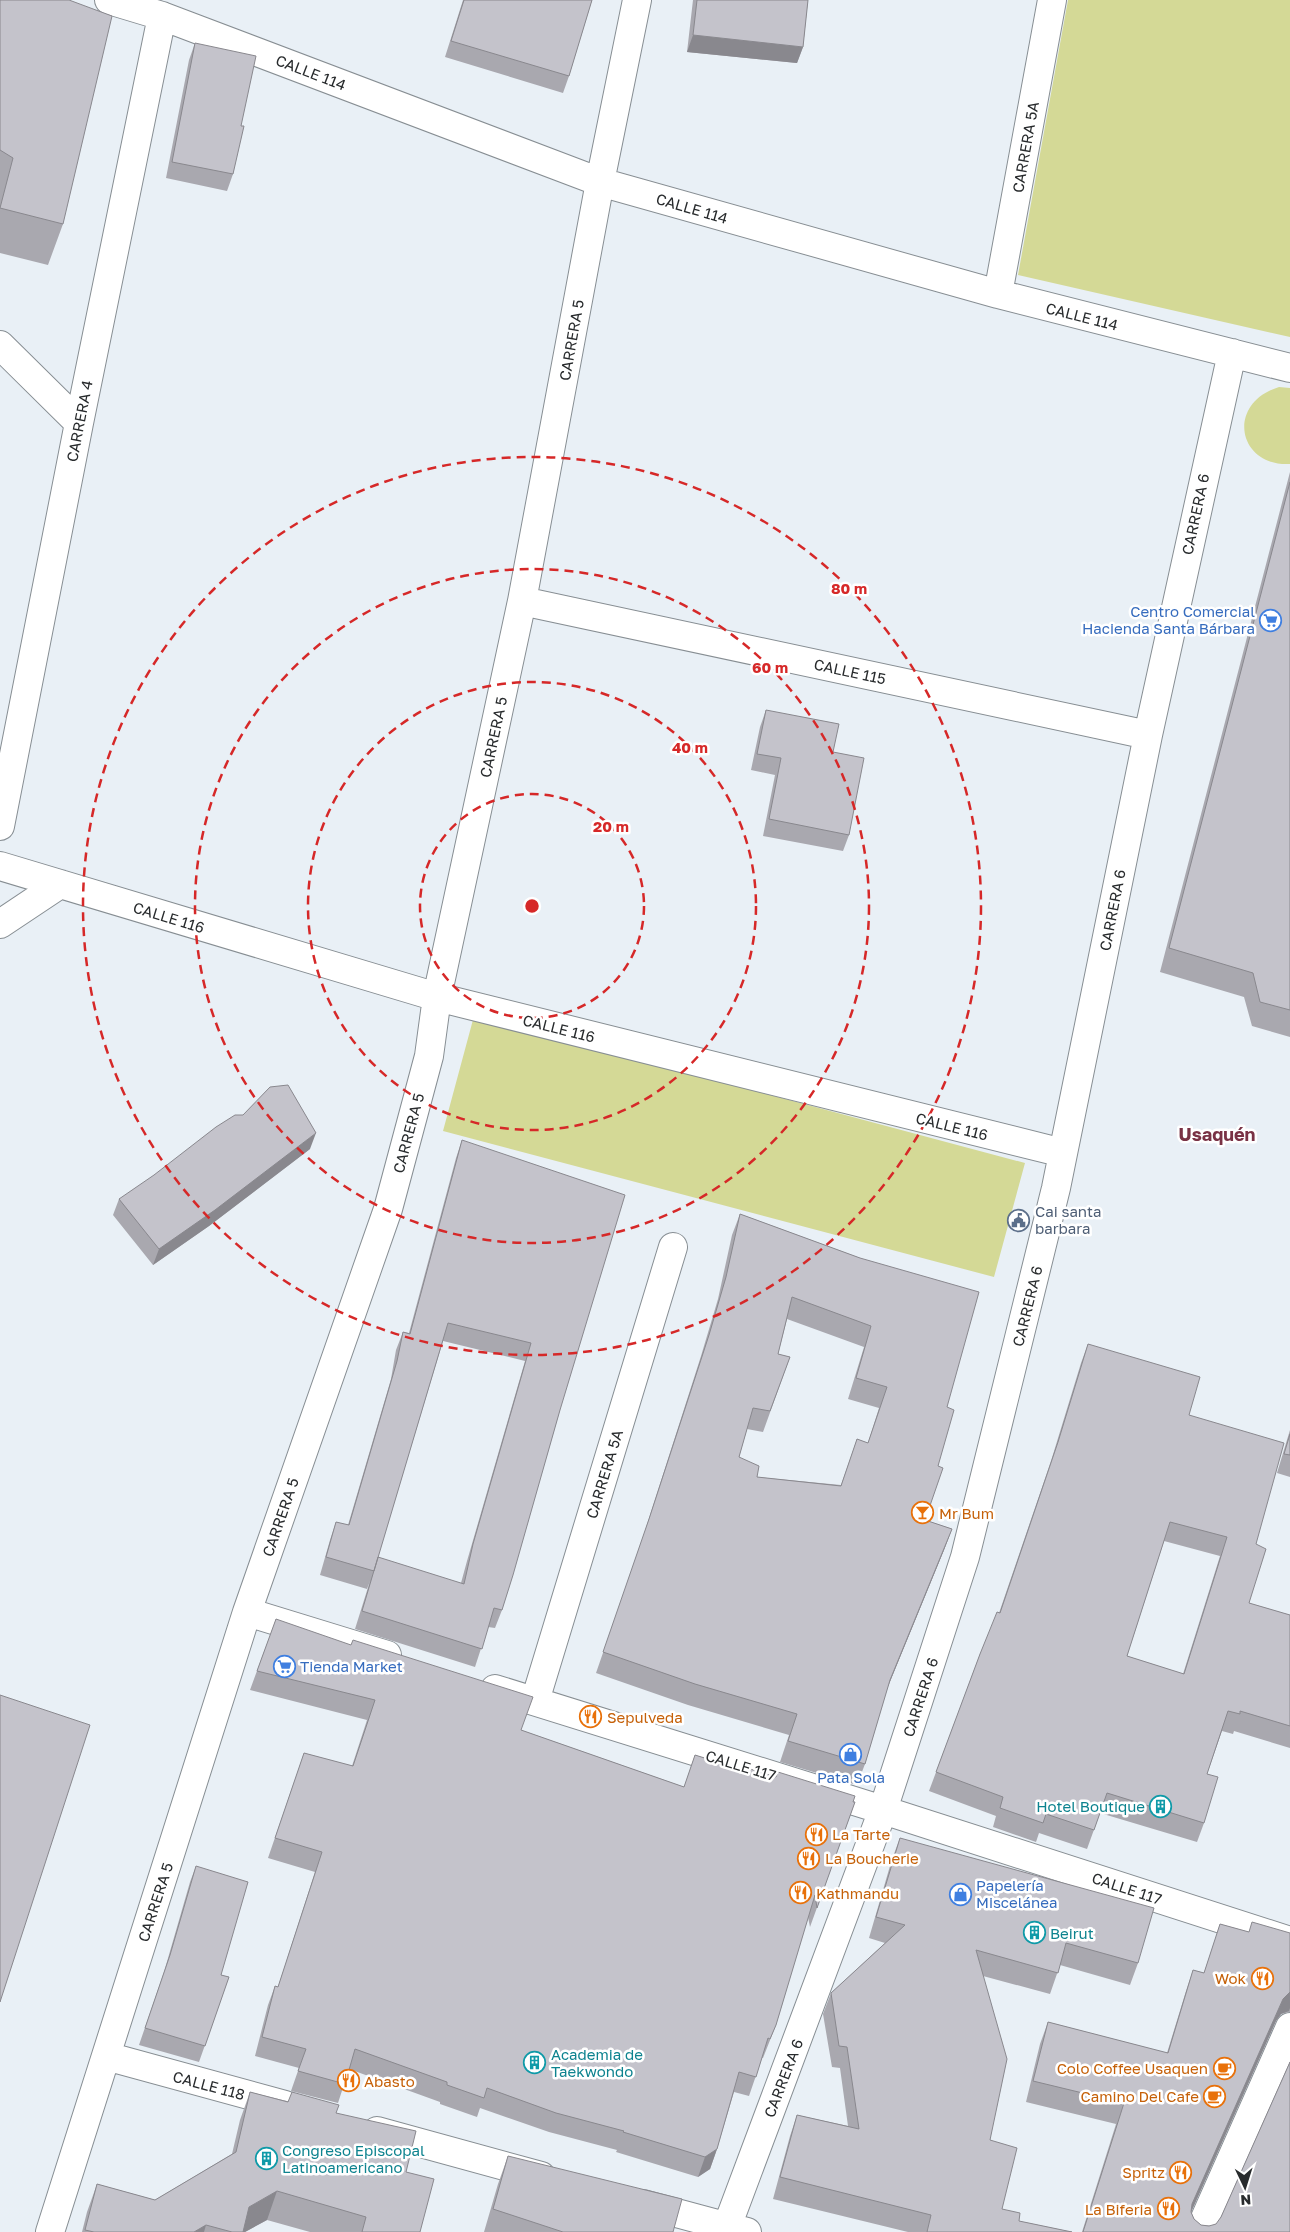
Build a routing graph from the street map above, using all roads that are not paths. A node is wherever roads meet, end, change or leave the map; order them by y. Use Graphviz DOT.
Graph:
graph roads {
  1 [pos="109,0"];
  2 [pos="637,0"];
  3 [pos="1052,0"];
  4 [pos="162,16"];
  5 [pos="600,182"];
  6 [pos="998,294"];
  7 [pos="0,345"];
  8 [pos="1232,353"];
  9 [pos="1290,368"];
  10 [pos="79,423"];
  11 [pos="522,601"];
  12 [pos="1148,735"];
  13 [pos="0,826"];
  14 [pos="0,866"];
  15 [pos="60,884"];
  16 [pos="0,924"];
  17 [pos="437,997"];
  18 [pos="1063,1153"];
  19 [pos="673,1247"];
  20 [pos="247,1612"];
  21 [pos="414,1664"];
  22 [pos="470,1681"];
  23 [pos="535,1702"];
  24 [pos="883,1810"];
  25 [pos="1290,1941"];
  26 [pos="1290,2027"];
  27 [pos="106,2056"];
  28 [pos="313,2113"];
  29 [pos="351,2124"];
  30 [pos="563,2182"];
  31 [pos="621,2198"];
  32 [pos="733,2230"];
  33 [pos="50,2232"];
  34 [pos="1199,2232"];
  1 -- 4 [label="street, CALLE 114"];
  2 -- 5 [label="street, CARRERA 5"];
  3 -- 6 [label="street, CARRERA 5A"];
  4 -- 5 [label="street, CALLE 114"];
  4 -- 10 [label="street, CARRERA 4"];
  5 -- 6 [label="street, CALLE 114"];
  5 -- 11 [label="street, CARRERA 5"];
  6 -- 8 [label="street, CALLE 114"];
  7 -- 10 [label="street"];
  8 -- 9 [label="street, CALLE 114"];
  8 -- 12 [label="street, CARRERA 6"];
  10 -- 13 [label="street, CARRERA 4"];
  11 -- 12 [label="street, CALLE 115"];
  11 -- 17 [label="street, CARRERA 5"];
  12 -- 18 [label="street, CARRERA 6"];
  14 -- 15 [label="street, CALLE 116"];
  15 -- 16 [label="street"];
  15 -- 17 [label="street, CALLE 116"];
  17 -- 18 [label="street, CALLE 116"];
  17 -- 20 [label="street, CARRERA 5"];
  18 -- 24 [label="street, CARRERA 6"];
  19 -- 23 [label="street, CARRERA 5A"];
  20 -- 21 [label="street"];
  20 -- 27 [label="street, CARRERA 5"];
  22 -- 23 [label="street, CALLE 117"];
  23 -- 24 [label="street, CALLE 117"];
  24 -- 25 [label="street, CALLE 117"];
  24 -- 32 [label="street, CARRERA 6"];
  26 -- 34 [label="street"];
  27 -- 28 [label="street, CALLE 118"];
  27 -- 33 [label="street, CARRERA 5"];
  29 -- 30 [label="street"];
  31 -- 32 [label="street"];
}
